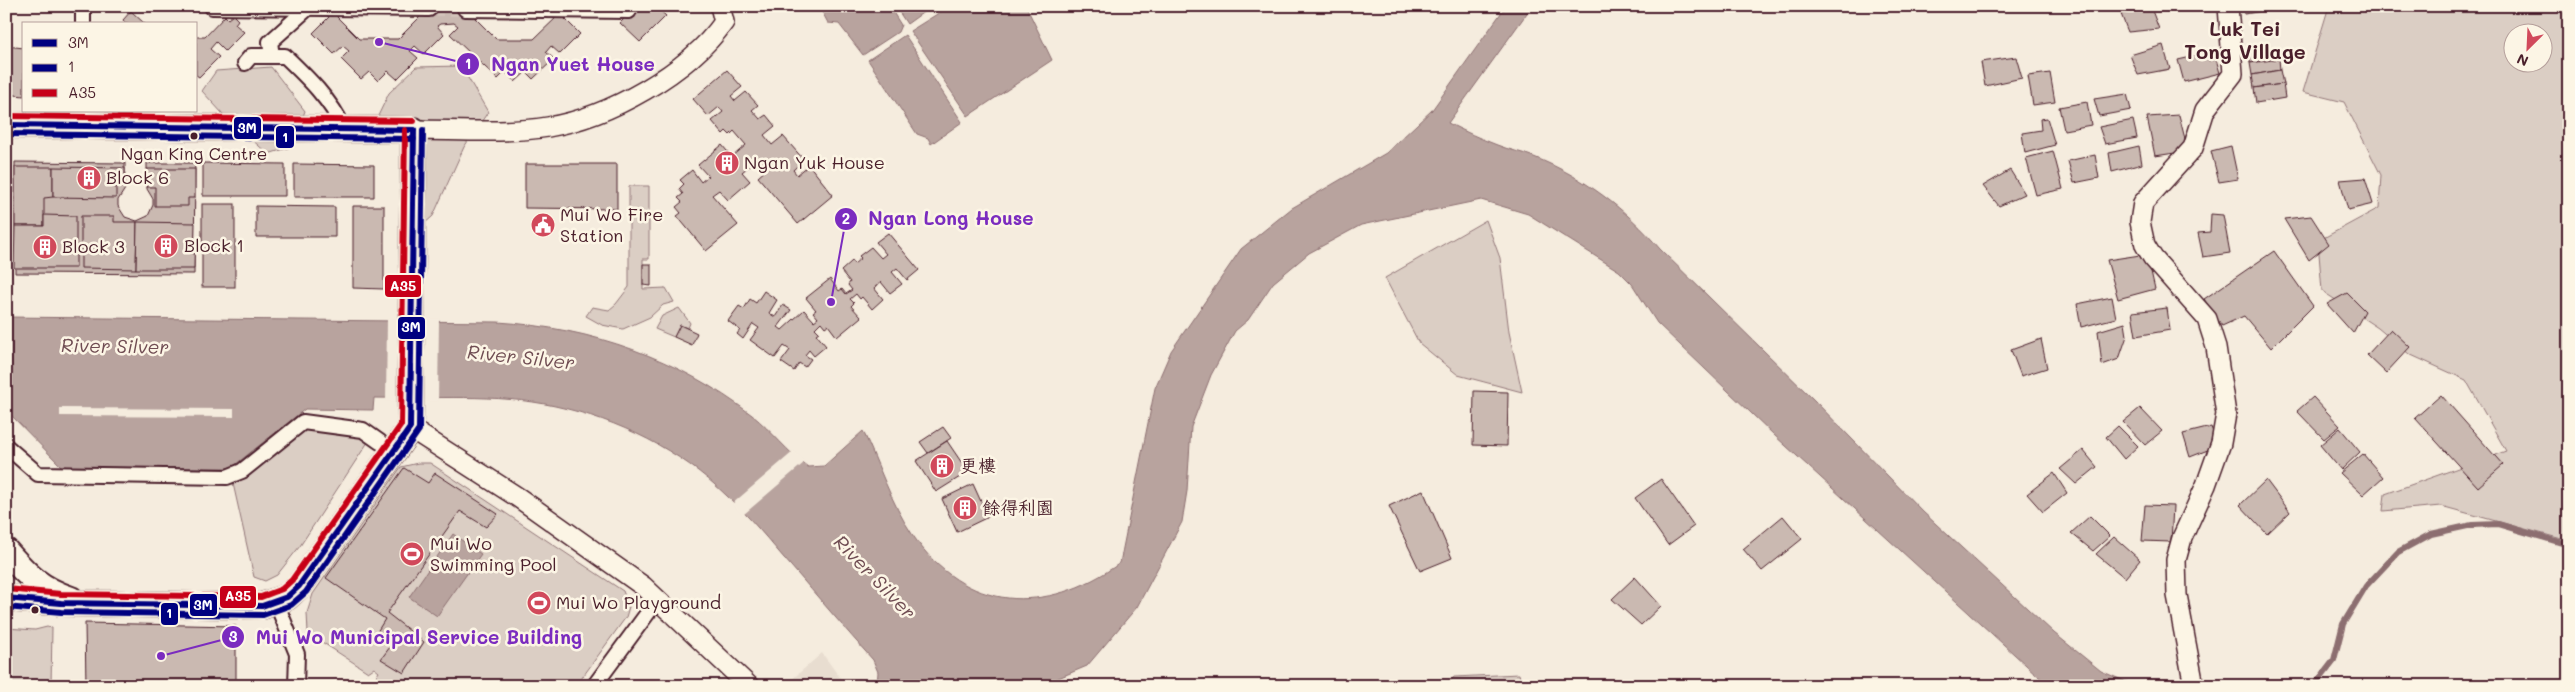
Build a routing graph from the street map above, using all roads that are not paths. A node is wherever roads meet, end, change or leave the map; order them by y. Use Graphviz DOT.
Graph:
graph roads {
  1 [pos="83,6"];
  2 [pos="720,6"];
  3 [pos="2228,6"];
  4 [pos="212,7"];
  5 [pos="309,8"];
  6 [pos="429,8"];
  7 [pos="465,9"];
  8 [pos="629,11"];
  9 [pos="83,22"];
  10 [pos="272,56"];
  11 [pos="244,63"];
  12 [pos="79,119"];
  13 [pos="6,125"];
  14 [pos="344,129"];
  15 [pos="414,130"];
  16 [pos="410,420"];
  17 [pos="380,442"];
  18 [pos="6,446"];
  19 [pos="7,552"];
  20 [pos="6,590"];
  21 [pos="6,598"];
  22 [pos="658,599"];
  23 [pos="79,602"];
  24 [pos="276,602"];
  25 [pos="296,686"];
  26 [pos="594,686"];
  27 [pos="749,686"];
  28 [pos="2194,686"];
  1 -- 9 [label="street"];
  2 -- 15 [label="street"];
  3 -- 28 [label="street"];
  4 -- 5 [label="street"];
  5 -- 6 [label="street"];
  5 -- 10 [label="street"];
  7 -- 8 [label="street"];
  10 -- 11 [label="street"];
  10 -- 14 [label="street"];
  12 -- 13 [label="street"];
  12 -- 14 [label="street"];
  14 -- 15 [label="street"];
  15 -- 16 [label="street"];
  16 -- 22 [label="street"];
  16 -- 24 [label="street"];
  17 -- 18 [label="street"];
  19 -- 20 [label="street"];
  19 -- 23 [label="street"];
  21 -- 23 [label="street"];
  22 -- 26 [label="street"];
  22 -- 27 [label="street"];
  23 -- 24 [label="street"];
  24 -- 25 [label="street"];
}
